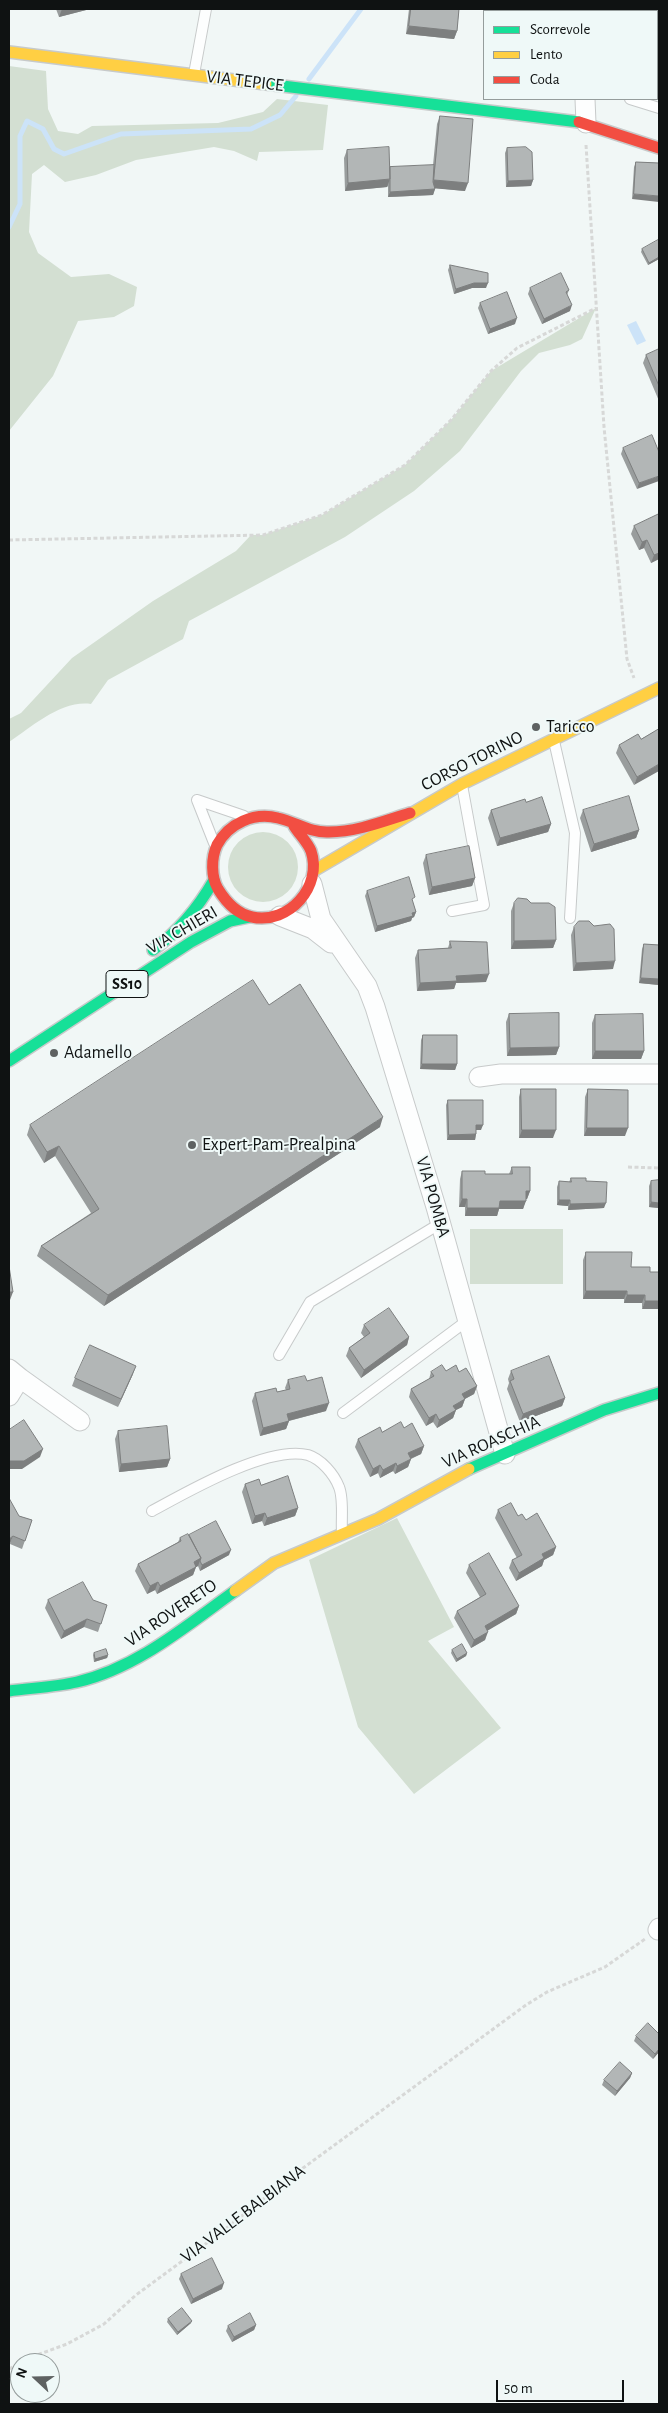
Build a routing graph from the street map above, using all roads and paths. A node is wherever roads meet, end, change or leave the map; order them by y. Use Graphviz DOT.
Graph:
graph roads {
  1 [pos="206,9"];
  2 [pos="9,52"];
  3 [pos="194,75"];
  4 [pos="585,100"];
  5 [pos="633,100"];
  6 [pos="659,108"];
  7 [pos="586,123"];
  8 [pos="659,148"];
  9 [pos="596,308"];
  10 [pos="9,540"];
  11 [pos="659,688"];
  12 [pos="641,697"];
  13 [pos="554,739"];
  14 [pos="462,784"];
  15 [pos="410,813"];
  16 [pos="249,818"];
  17 [pos="294,826"];
  18 [pos="216,849"];
  19 [pos="314,877"];
  20 [pos="214,880"];
  21 [pos="452,910"];
  22 [pos="280,916"];
  23 [pos="249,917"];
  24 [pos="570,918"];
  25 [pos="340,950"];
  26 [pos="139,959"];
  27 [pos="9,1061"];
  28 [pos="659,1074"];
  29 [pos="479,1077"];
  30 [pos="628,1168"];
  31 [pos="659,1168"];
  32 [pos="440,1223"];
  33 [pos="468,1320"];
  34 [pos="279,1355"];
  35 [pos="14,1374"];
  36 [pos="659,1393"];
  37 [pos="9,1396"];
  38 [pos="343,1413"];
  39 [pos="80,1420"];
  40 [pos="505,1454"];
  41 [pos="152,1511"];
  42 [pos="342,1532"];
  43 [pos="9,1691"];
  44 [pos="659,1930"];
  45 [pos="9,2369"];
  1 -- 3 [label="lane"];
  2 -- 3 [label="street, VIA TEPICE"];
  3 -- 7 [label="street, VIA TEPICE"];
  4 -- 7 [label="street"];
  5 -- 6 [label="lane"];
  7 -- 8 [label="street, VIA TEPICE"];
  7 -- 9 [label="path"];
  9 -- 10 [label="path"];
  9 -- 12 [label="path"];
  11 -- 12 [label="street, CORSO TORINO"];
  12 -- 13 [label="street, CORSO TORINO"];
  13 -- 14 [label="street, CORSO TORINO"];
  13 -- 24 [label="lane"];
  14 -- 15 [label="street, CORSO TORINO"];
  14 -- 21 [label="lane"];
  15 -- 17 [label="street"];
  15 -- 19 [label="street, VIA CHIERI"];
  16 -- 17 [label="street"];
  16 -- 18 [label="street"];
  16 -- 18 [label="lane"];
  17 -- 19 [label="street"];
  18 -- 20 [label="street, VIA CHIERI / SS10"];
  19 -- 22 [label="street, VIA CHIERI / SS10"];
  19 -- 25 [label="street, VIA POMBA"];
  20 -- 23 [label="street, VIA CHIERI"];
  20 -- 26 [label="street, VIA CHIERI / SS10"];
  22 -- 23 [label="street, VIA CHIERI / SS10"];
  22 -- 25 [label="street, VIA POMBA"];
  23 -- 27 [label="street, VIA CHIERI / SS10"];
  25 -- 32 [label="street, VIA POMBA"];
  28 -- 29 [label="street"];
  30 -- 31 [label="path"];
  32 -- 33 [label="street, VIA POMBA"];
  32 -- 34 [label="lane"];
  33 -- 38 [label="lane"];
  33 -- 40 [label="street, VIA POMBA"];
  35 -- 37 [label="street"];
  35 -- 39 [label="street"];
  36 -- 40 [label="street, VIA ROASCHIA"];
  40 -- 42 [label="street, VIA ROASCHIA"];
  41 -- 42 [label="lane"];
  42 -- 43 [label="street, VIA ROVERETO"];
  44 -- 45 [label="path, VIA VALLE BALBIANA"];
}
